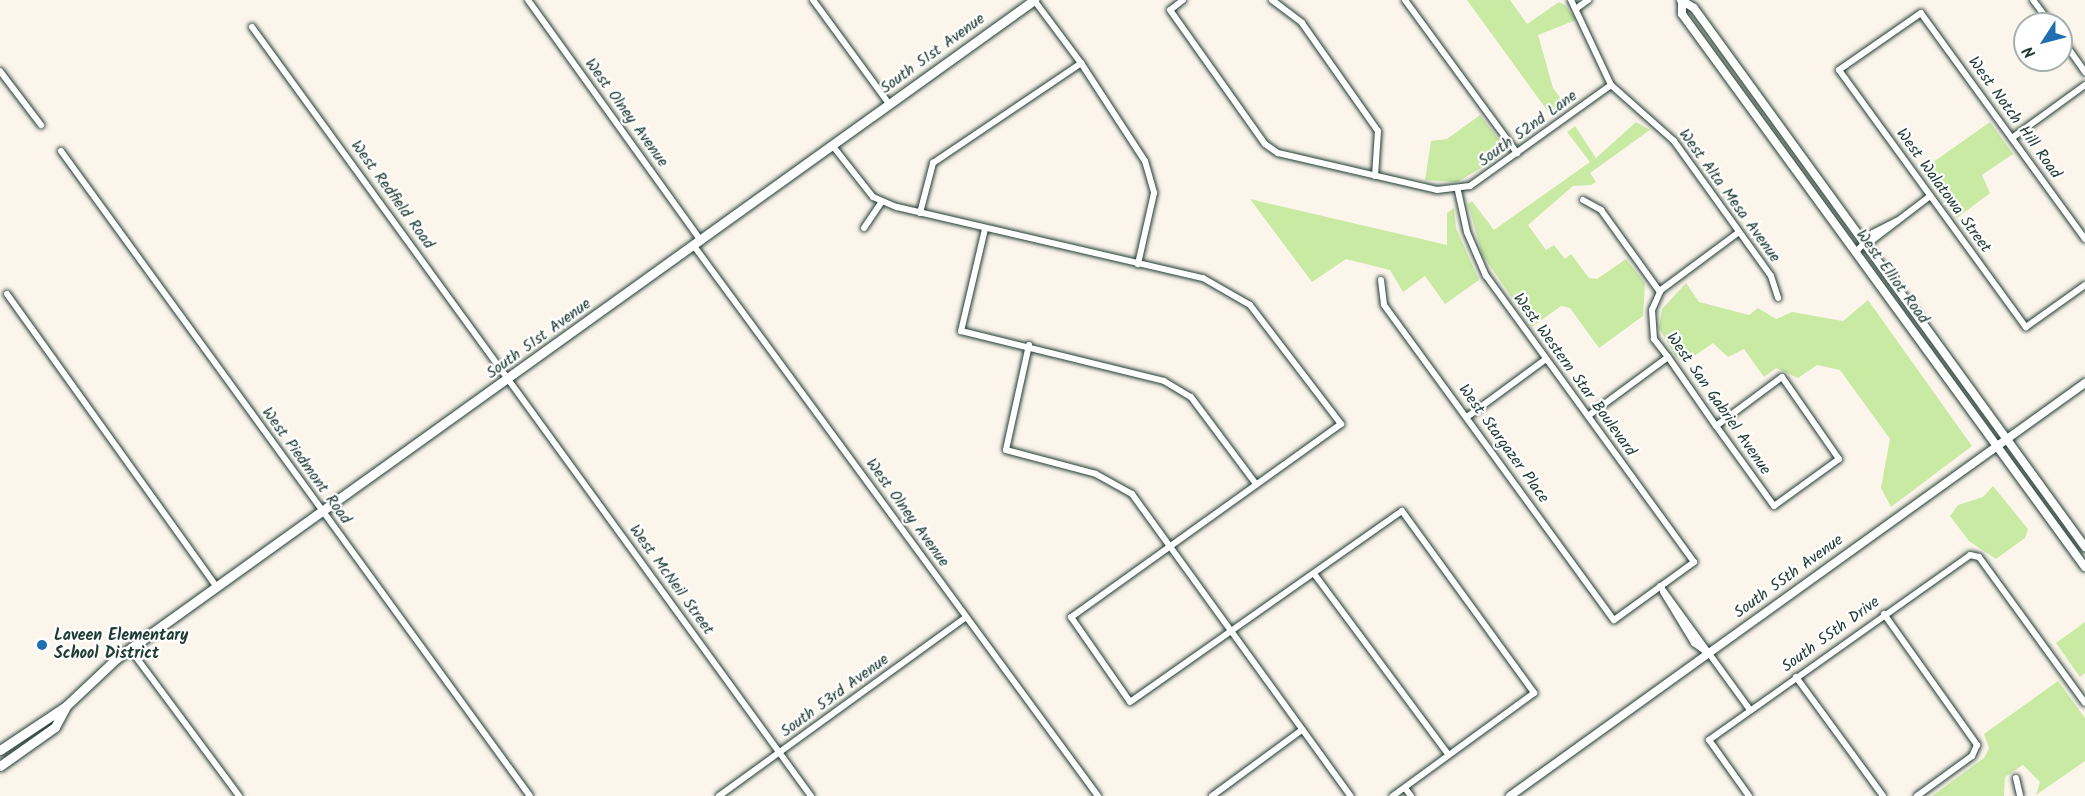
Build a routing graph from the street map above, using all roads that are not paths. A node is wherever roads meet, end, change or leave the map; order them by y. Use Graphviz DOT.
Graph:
graph roads {
  1 [pos="528,0"];
  2 [pos="813,0"];
  3 [pos="1034,0"];
  4 [pos="1183,0"];
  5 [pos="1272,0"];
  6 [pos="1406,0"];
  7 [pos="1571,0"];
  8 [pos="1588,0"];
  9 [pos="1681,1"];
  10 [pos="1577,8"];
  11 [pos="1921,13"];
  12 [pos="252,27"];
  13 [pos="2073,55"];
  14 [pos="1081,63"];
  15 [pos="0,71"];
  16 [pos="2085,72"];
  17 [pos="1611,85"];
  18 [pos="2085,85"];
  19 [pos="889,104"];
  20 [pos="41,125"];
  21 [pos="2012,138"];
  22 [pos="832,145"];
  23 [pos="61,151"];
  24 [pos="1517,153"];
  25 [pos="1375,176"];
  26 [pos="1458,191"];
  27 [pos="1930,196"];
  28 [pos="1583,200"];
  29 [pos="882,201"];
  30 [pos="920,213"];
  31 [pos="864,228"];
  32 [pos="985,229"];
  33 [pos="1739,232"];
  34 [pos="2085,239"];
  35 [pos="698,243"];
  36 [pos="1866,245"];
  37 [pos="1856,252"];
  38 [pos="1138,264"];
  39 [pos="1381,280"];
  40 [pos="2085,285"];
  41 [pos="1660,292"];
  42 [pos="7,294"];
  43 [pos="1778,298"];
  44 [pos="1029,345"];
  45 [pos="1668,357"];
  46 [pos="1546,359"];
  47 [pos="509,378"];
  48 [pos="2085,383"];
  49 [pos="1588,416"];
  50 [pos="1467,417"];
  51 [pos="1716,426"];
  52 [pos="2007,440"];
  53 [pos="1997,447"];
  54 [pos="1256,484"];
  55 [pos="324,512"];
  56 [pos="1170,547"];
  57 [pos="2085,547"];
  58 [pos="2085,567"];
  59 [pos="1315,575"];
  60 [pos="1660,586"];
  61 [pos="218,587"];
  62 [pos="1884,614"];
  63 [pos="966,617"];
  64 [pos="1233,632"];
  65 [pos="130,649"];
  66 [pos="1708,653"];
  67 [pos="1796,678"];
  68 [pos="2084,698"];
  69 [pos="66,706"];
  70 [pos="1750,710"];
  71 [pos="1302,730"];
  72 [pos="0,750"];
  73 [pos="780,753"];
  74 [pos="1448,754"];
  75 [pos="0,766"];
  76 [pos="2016,778"];
  77 [pos="1405,788"];
  78 [pos="239,796"];
  79 [pos="530,796"];
  80 [pos="719,796"];
  81 [pos="812,796"];
  82 [pos="1098,796"];
  83 [pos="1212,796"];
  84 [pos="1351,796"];
  85 [pos="1393,796"];
  86 [pos="1411,796"];
  87 [pos="1510,796"];
  88 [pos="1749,796"];
  89 [pos="1882,796"];
  90 [pos="1917,796"];
  91 [pos="2020,796"];
  1 -- 35 [label="street, West Olney Avenue"];
  2 -- 19 [label="street"];
  3 -- 14 [label="street"];
  3 -- 19 [label="main road, South 51st Avenue"];
  4 -- 25 [label="street"];
  5 -- 25 [label="street"];
  6 -- 24 [label="street"];
  7 -- 10 [label="street, West Alta Mesa Avenue"];
  8 -- 10 [label="street"];
  9 -- 36 [label="main road, West Elliot Road"];
  9 -- 37 [label="main road, West Elliot Road"];
  10 -- 17 [label="street, West Alta Mesa Avenue"];
  11 -- 21 [label="street, West Notch Hill Road"];
  11 -- 27 [label="street, West Walatowa Street"];
  12 -- 47 [label="street, West Redfield Road"];
  13 -- 16 [label="street"];
  14 -- 30 [label="street"];
  14 -- 38 [label="street"];
  15 -- 20 [label="street"];
  17 -- 24 [label="street, South 52nd Lane"];
  17 -- 33 [label="street, West Alta Mesa Avenue"];
  18 -- 21 [label="street"];
  19 -- 22 [label="main road, South 51st Avenue"];
  21 -- 34 [label="street, West Notch Hill Road"];
  22 -- 29 [label="street"];
  22 -- 35 [label="main road, South 51st Avenue"];
  23 -- 55 [label="street, West Piedmont Road"];
  24 -- 26 [label="street, South 52nd Lane"];
  25 -- 26 [label="street"];
  26 -- 46 [label="street, West Western Star Boulevard"];
  27 -- 36 [label="street"];
  27 -- 40 [label="street, West Walatowa Street"];
  28 -- 41 [label="street"];
  29 -- 30 [label="street"];
  29 -- 31 [label="street"];
  30 -- 32 [label="street"];
  32 -- 38 [label="street"];
  32 -- 44 [label="street"];
  33 -- 41 [label="street"];
  33 -- 43 [label="street, West Alta Mesa Avenue"];
  35 -- 47 [label="main road, South 51st Avenue"];
  35 -- 63 [label="street, West Olney Avenue"];
  36 -- 37 [label="street"];
  36 -- 52 [label="main road, West Elliot Road"];
  37 -- 53 [label="main road, West Elliot Road"];
  38 -- 54 [label="street"];
  39 -- 50 [label="street, West Stargazer Place"];
  41 -- 45 [label="street, West San Gabriel Avenue"];
  42 -- 61 [label="street"];
  44 -- 54 [label="street"];
  44 -- 56 [label="street"];
  45 -- 49 [label="street"];
  45 -- 51 [label="street, West San Gabriel Avenue"];
  46 -- 49 [label="street, West Western Star Boulevard"];
  46 -- 50 [label="street"];
  47 -- 55 [label="main road, South 51st Avenue"];
  47 -- 73 [label="street, West McNeil Street"];
  48 -- 52 [label="main road, South 55th Avenue"];
  49 -- 60 [label="street, West Western Star Boulevard"];
  50 -- 60 [label="street, West Stargazer Place"];
  51 -- 51 [label="street, West San Gabriel Avenue"];
  52 -- 53 [label="main road, South 55th Avenue"];
  52 -- 57 [label="main road, West Elliot Road"];
  53 -- 58 [label="main road, West Elliot Road"];
  53 -- 66 [label="main road, South 55th Avenue"];
  54 -- 56 [label="street"];
  55 -- 61 [label="main road, South 51st Avenue"];
  55 -- 79 [label="street, West Piedmont Road"];
  56 -- 64 [label="street"];
  56 -- 64 [label="street"];
  59 -- 64 [label="street"];
  59 -- 74 [label="street"];
  59 -- 74 [label="street"];
  60 -- 66 [label="street"];
  61 -- 65 [label="main road, South 51st Avenue"];
  62 -- 67 [label="street, South 55th Drive"];
  62 -- 68 [label="street, South 55th Drive"];
  62 -- 90 [label="street"];
  63 -- 73 [label="street, South 53rd Avenue"];
  63 -- 82 [label="street, West Olney Avenue"];
  64 -- 71 [label="street"];
  65 -- 69 [label="main road, South 51st Avenue"];
  65 -- 78 [label="street"];
  66 -- 70 [label="street"];
  66 -- 87 [label="main road, South 55th Avenue"];
  67 -- 70 [label="street, South 55th Drive"];
  67 -- 89 [label="street"];
  69 -- 72 [label="main road, South 51st Avenue"];
  69 -- 75 [label="main road, South 51st Avenue"];
  70 -- 88 [label="street, South 55th Drive"];
  71 -- 83 [label="street"];
  71 -- 84 [label="street"];
  73 -- 80 [label="street, South 53rd Avenue"];
  73 -- 81 [label="street, West McNeil Street"];
  74 -- 77 [label="street"];
  76 -- 91 [label="street"];
  77 -- 85 [label="street"];
  77 -- 86 [label="street"];
}
